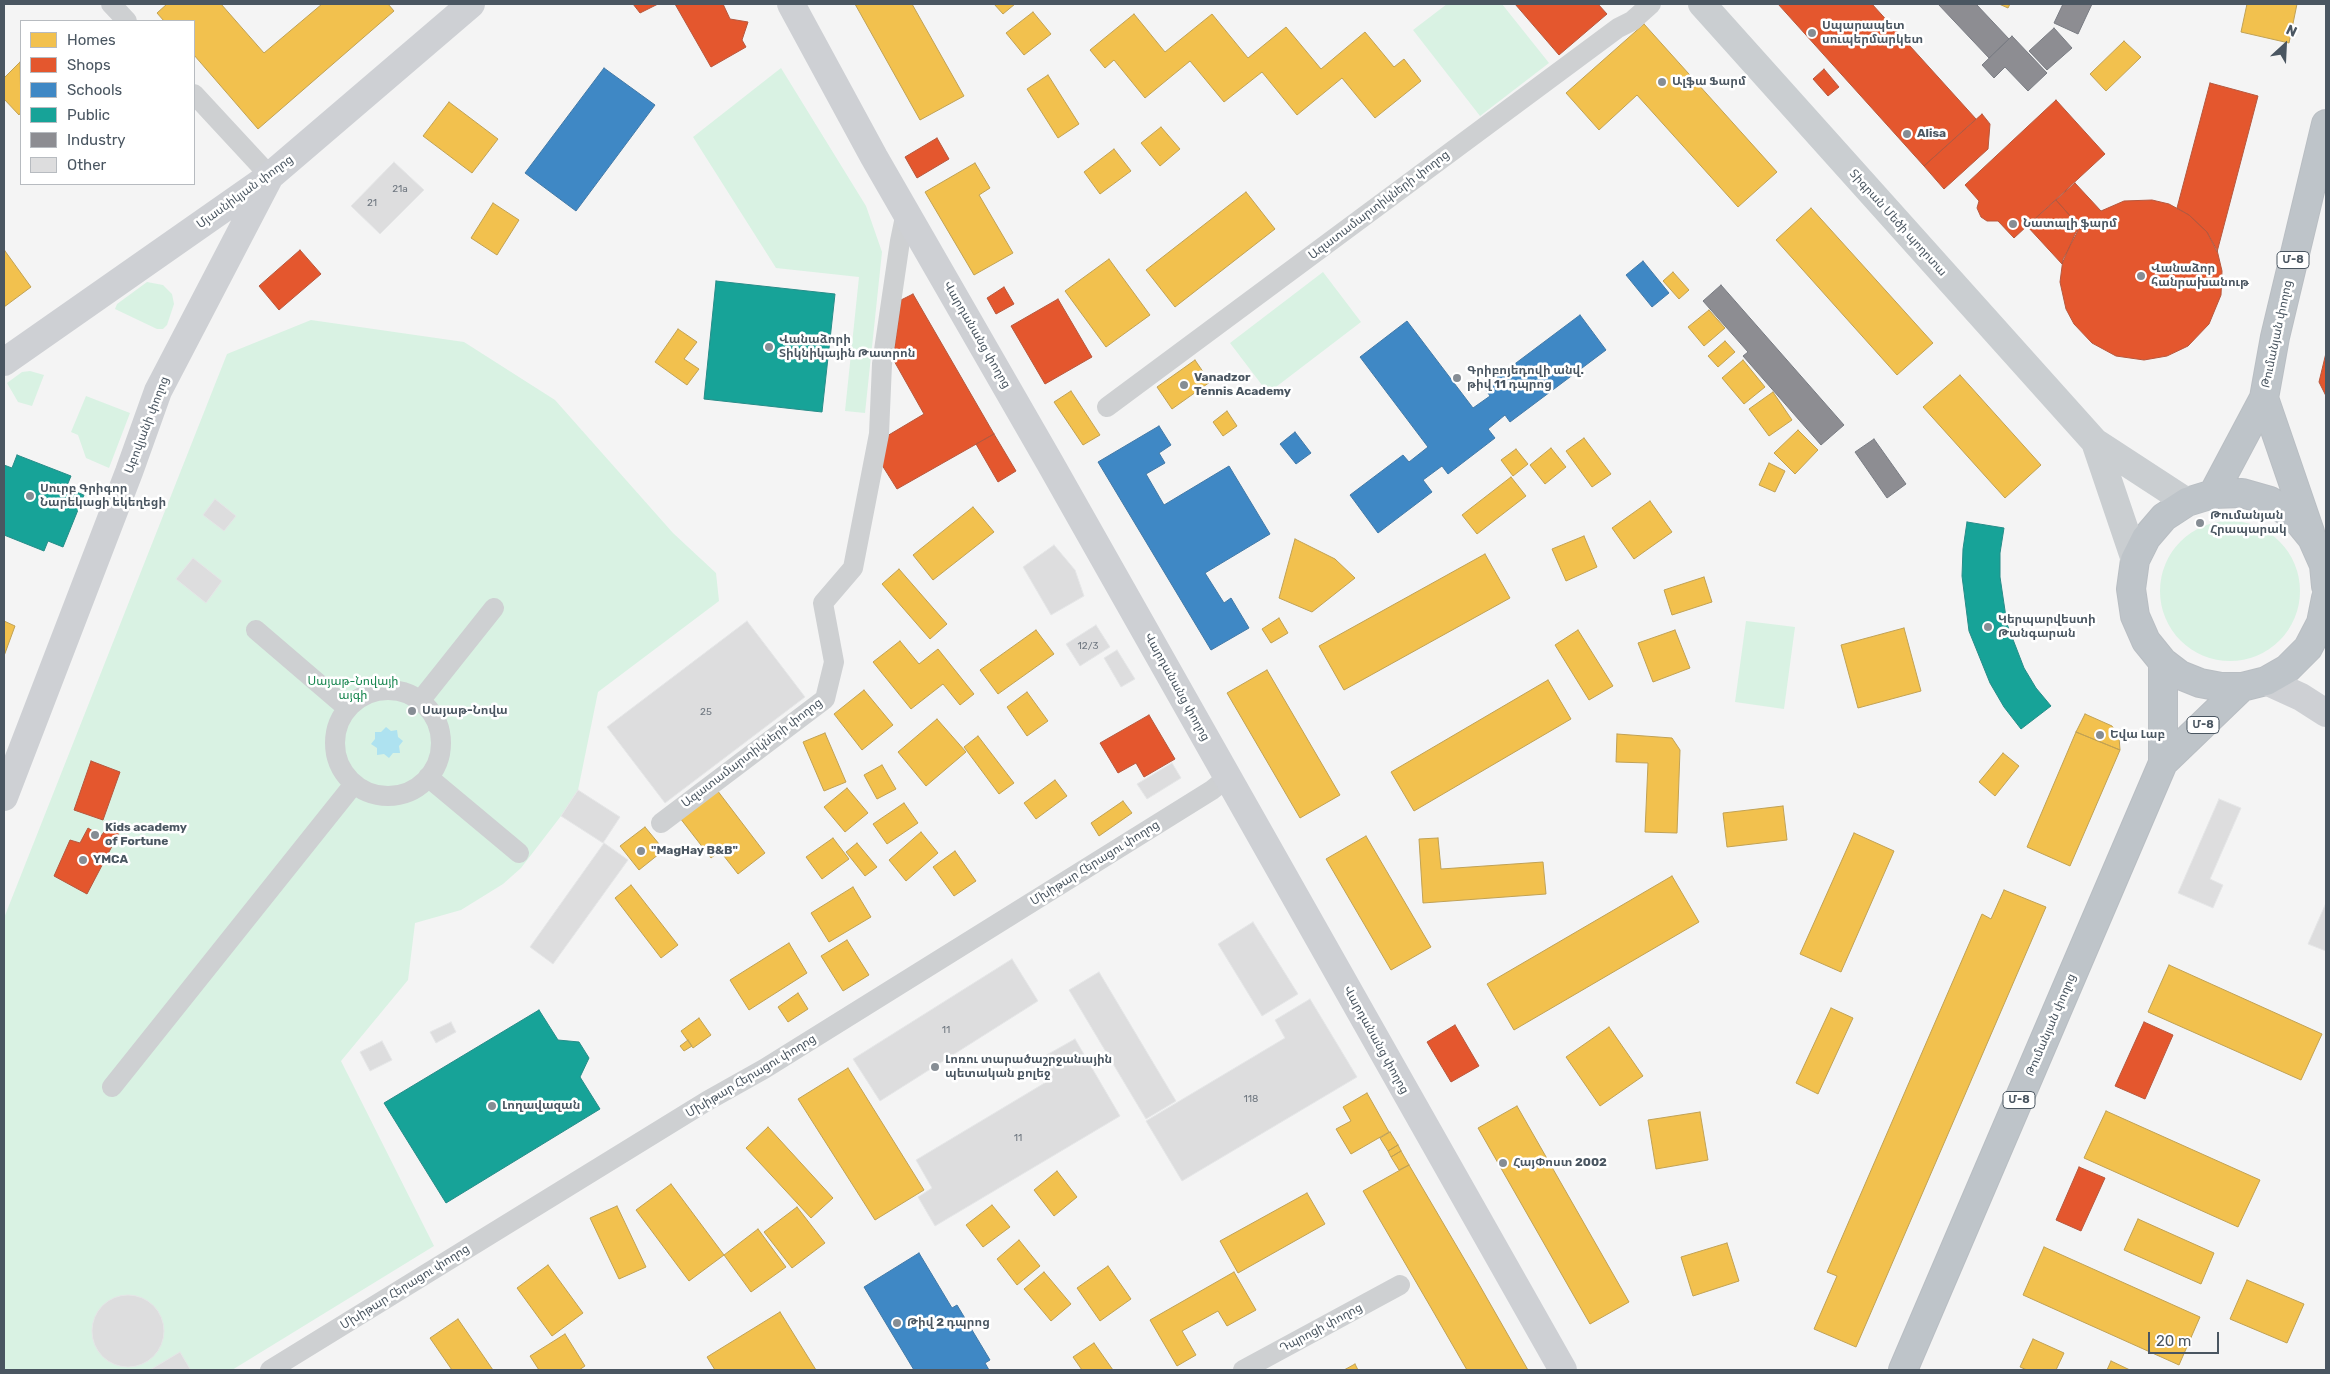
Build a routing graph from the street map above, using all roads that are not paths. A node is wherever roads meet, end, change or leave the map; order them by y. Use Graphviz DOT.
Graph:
graph roads {
  1 [pos="111,4"];
  2 [pos="471,4"];
  3 [pos="781,4"];
  4 [pos="1652,4"];
  5 [pos="1702,4"];
  6 [pos="797,11"];
  7 [pos="126,20"];
  8 [pos="195,95"];
  9 [pos="2326,124"];
  10 [pos="270,176"];
  11 [pos="906,212"];
  12 [pos="4,362"];
  13 [pos="2264,398"];
  14 [pos="1107,407"];
  15 [pos="2095,442"];
  16 [pos="2213,494"];
  17 [pos="2187,502"];
  18 [pos="2312,538"];
  19 [pos="2135,560"];
  20 [pos="2326,586"];
  21 [pos="494,608"];
  22 [pos="2325,612"];
  23 [pos="256,630"];
  24 [pos="2163,662"];
  25 [pos="2254,684"];
  26 [pos="420,701"];
  27 [pos="347,708"];
  28 [pos="2326,713"];
  29 [pos="2163,763"];
  30 [pos="428,777"];
  31 [pos="1228,777"];
  32 [pos="354,784"];
  33 [pos="4,797"];
  34 [pos="660,823"];
  35 [pos="519,853"];
  36 [pos="112,1087"];
  37 [pos="1400,1285"];
  38 [pos="270,1370"];
  39 [pos="1243,1370"];
  40 [pos="1563,1370"];
  41 [pos="1903,1370"];
  1 -- 7 [label="street"];
  2 -- 10 [label="street, Մյասնիկյան փողոց"];
  3 -- 6 [label="street, Վարդանանց փողոց"];
  4 -- 14 [label="street, Ազատամարտիկների փողոց"];
  5 -- 15 [label="main road, Տիգրան Մեծի պողոտա"];
  6 -- 11 [label="street, Վարդանանց փողոց"];
  8 -- 10 [label="street"];
  9 -- 13 [label="highway, Թումանյան փողոց / Մ-8"];
  10 -- 12 [label="street, Մյասնիկյան փողոց"];
  10 -- 33 [label="street, Աբովյանի փողոց"];
  11 -- 31 [label="street, Վարդանանց փողոց"];
  11 -- 34 [label="street, Ազատամարտիկների փողոց"];
  13 -- 16 [label="highway, Մ-8"];
  13 -- 18 [label="highway, Մ-8"];
  15 -- 17 [label="main road, Տիգրան Մեծի պողոտա"];
  15 -- 19 [label="main road, Տիգրան Մեծի պողոտա"];
  16 -- 17 [label="highway"];
  16 -- 18 [label="highway"];
  17 -- 19 [label="highway"];
  18 -- 20 [label="highway"];
  19 -- 24 [label="highway"];
  21 -- 26 [label="street"];
  22 -- 25 [label="highway"];
  23 -- 27 [label="street"];
  24 -- 25 [label="highway"];
  24 -- 29 [label="highway, Մ-8"];
  25 -- 28 [label="street"];
  25 -- 29 [label="highway, Մ-8"];
  26 -- 27 [label="street"];
  26 -- 30 [label="street"];
  27 -- 32 [label="street"];
  29 -- 41 [label="highway, Թումանյան փողոց / Մ-8"];
  30 -- 32 [label="street"];
  30 -- 35 [label="street"];
  31 -- 38 [label="street, Մխիթար Հերացու փողոց"];
  31 -- 40 [label="street, Վարդանանց փողոց"];
  32 -- 36 [label="street"];
  37 -- 39 [label="street, Դպրոցի փողոց"];
}
